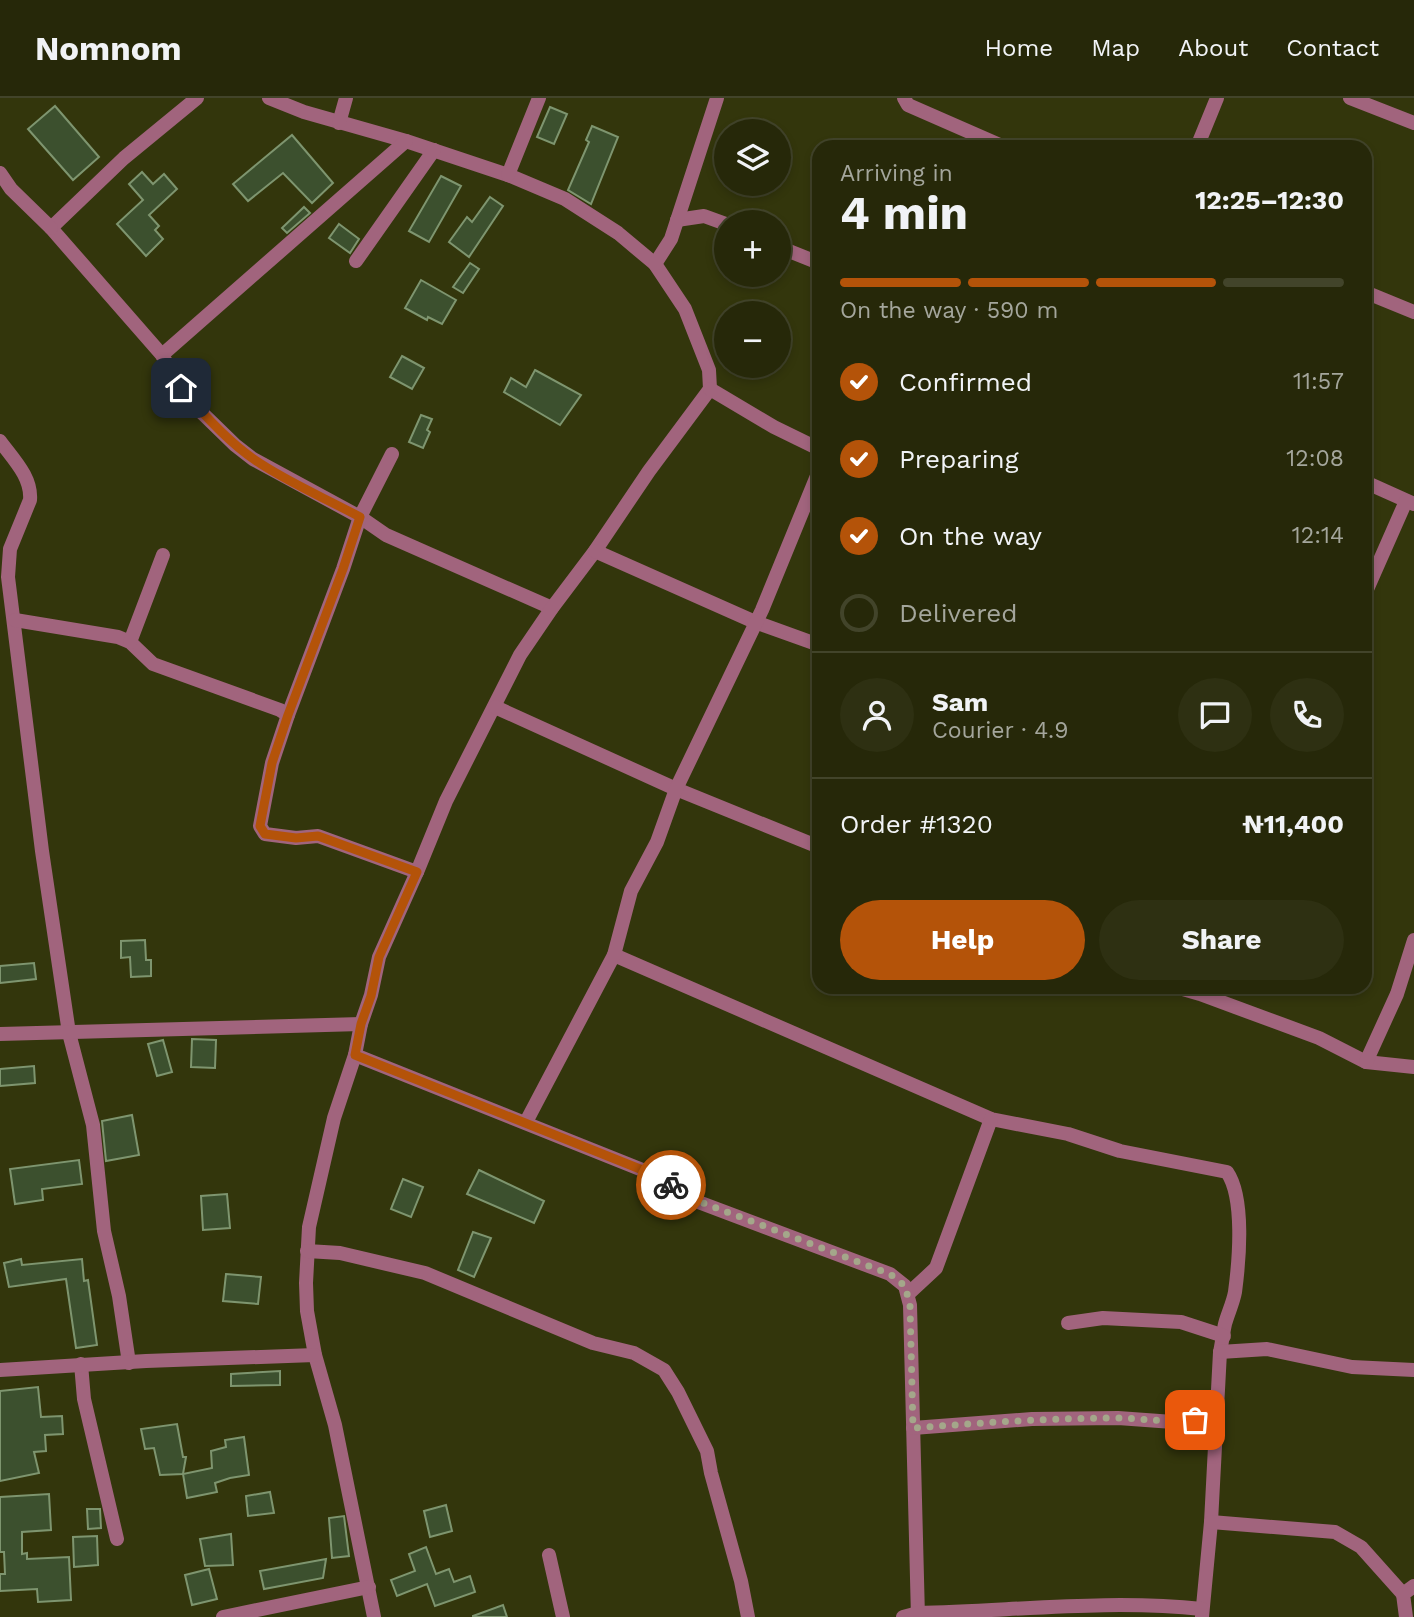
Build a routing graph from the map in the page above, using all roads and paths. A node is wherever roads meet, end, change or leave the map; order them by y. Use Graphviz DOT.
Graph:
graph roads {
  1 [pos="197,98"];
  2 [pos="269,98"];
  3 [pos="346,98"];
  4 [pos="539,98"];
  5 [pos="717,98"];
  6 [pos="904,98"];
  7 [pos="1217,98"];
  8 [pos="1350,98"];
  9 [pos="339,122"];
  10 [pos="1414,123"];
  11 [pos="988,140"];
  12 [pos="1200,140"];
  13 [pos="406,141"];
  14 [pos="434,150"];
  15 [pos="0,173"];
  16 [pos="508,175"];
  17 [pos="677,220"];
  18 [pos="714,220"];
  19 [pos="51,228"];
  20 [pos="791,252"];
  21 [pos="812,260"];
  22 [pos="356,261"];
  23 [pos="655,264"];
  24 [pos="1372,295"];
  25 [pos="1414,312"];
  26 [pos="162,355"];
  27 [pos="710,389"];
  28 [pos="0,441"];
  29 [pos="812,446"];
  30 [pos="392,454"];
  31 [pos="1372,485"];
  32 [pos="812,488"];
  33 [pos="1410,502"];
  34 [pos="360,517"];
  35 [pos="595,551"];
  36 [pos="163,555"];
  37 [pos="1372,580"];
  38 [pos="552,608"];
  39 [pos="15,620"];
  40 [pos="755,622"];
  41 [pos="130,642"];
  42 [pos="812,642"];
  43 [pos="495,707"];
  44 [pos="288,715"];
  45 [pos="676,789"];
  46 [pos="812,844"];
  47 [pos="417,872"];
  48 [pos="1414,940"];
  49 [pos="614,955"];
  50 [pos="1211,994"];
  51 [pos="361,1024"];
  52 [pos="69,1033"];
  53 [pos="0,1034"];
  54 [pos="355,1055"];
  55 [pos="1367,1062"];
  56 [pos="1414,1067"];
  57 [pos="992,1119"];
  58 [pos="526,1122"];
  59 [pos="307,1251"];
  60 [pos="908,1294"];
  61 [pos="1068,1322"];
  62 [pos="1224,1335"];
  63 [pos="1220,1352"];
  64 [pos="315,1355"];
  65 [pos="129,1363"];
  66 [pos="81,1364"];
  67 [pos="0,1370"];
  68 [pos="1414,1370"];
  69 [pos="1218,1417"];
  70 [pos="913,1428"];
  71 [pos="1211,1522"];
  72 [pos="117,1539"];
  73 [pos="548,1555"];
  74 [pos="369,1587"];
  75 [pos="1409,1590"];
  76 [pos="1202,1613"];
  77 [pos="918,1615"];
  78 [pos="223,1617"];
  79 [pos="374,1617"];
  80 [pos="563,1617"];
  81 [pos="748,1617"];
  82 [pos="903,1617"];
  83 [pos="1406,1617"];
  1 -- 19 [label="street"];
  2 -- 9 [label="street"];
  3 -- 9 [label="street"];
  4 -- 16 [label="street"];
  5 -- 17 [label="street"];
  6 -- 11 [label="street"];
  7 -- 12 [label="street"];
  8 -- 10 [label="street"];
  9 -- 13 [label="street"];
  13 -- 14 [label="street"];
  13 -- 26 [label="street"];
  14 -- 16 [label="street"];
  14 -- 22 [label="street"];
  15 -- 19 [label="street"];
  16 -- 23 [label="street"];
  17 -- 18 [label="street"];
  17 -- 23 [label="street"];
  19 -- 26 [label="street"];
  20 -- 21 [label="street"];
  23 -- 27 [label="street"];
  24 -- 25 [label="street"];
  26 -- 34 [label="street"];
  27 -- 29 [label="street"];
  27 -- 35 [label="street"];
  28 -- 39 [label="street"];
  30 -- 34 [label="street"];
  31 -- 33 [label="street"];
  32 -- 40 [label="street"];
  33 -- 37 [label="street"];
  34 -- 38 [label="street"];
  34 -- 44 [label="street"];
  35 -- 38 [label="street"];
  35 -- 40 [label="street"];
  36 -- 41 [label="street"];
  38 -- 43 [label="street"];
  39 -- 41 [label="street"];
  39 -- 52 [label="street"];
  40 -- 42 [label="street"];
  40 -- 45 [label="street"];
  41 -- 44 [label="street"];
  43 -- 45 [label="street"];
  43 -- 47 [label="street"];
  44 -- 47 [label="street"];
  45 -- 46 [label="street"];
  45 -- 49 [label="street"];
  47 -- 51 [label="street"];
  48 -- 55 [label="street"];
  49 -- 57 [label="street"];
  49 -- 58 [label="street"];
  50 -- 55 [label="street"];
  51 -- 52 [label="street"];
  51 -- 54 [label="street"];
  52 -- 53 [label="street"];
  52 -- 65 [label="street"];
  54 -- 58 [label="street"];
  54 -- 59 [label="street"];
  55 -- 56 [label="street"];
  57 -- 60 [label="street"];
  57 -- 62 [label="street"];
  58 -- 60 [label="street"];
  59 -- 64 [label="street"];
  59 -- 81 [label="street"];
  60 -- 70 [label="street"];
  61 -- 62 [label="street"];
  62 -- 63 [label="street"];
  63 -- 68 [label="street"];
  63 -- 69 [label="street"];
  64 -- 65 [label="street"];
  64 -- 74 [label="street"];
  65 -- 66 [label="street"];
  66 -- 67 [label="street"];
  66 -- 72 [label="street"];
  69 -- 70 [label="street"];
  69 -- 71 [label="street"];
  70 -- 77 [label="street"];
  71 -- 75 [label="street"];
  71 -- 76 [label="street"];
  73 -- 80 [label="street"];
  74 -- 78 [label="street"];
  74 -- 79 [label="street"];
  75 -- 83 [label="street"];
  76 -- 77 [label="street"];
  77 -- 82 [label="street"];
}
